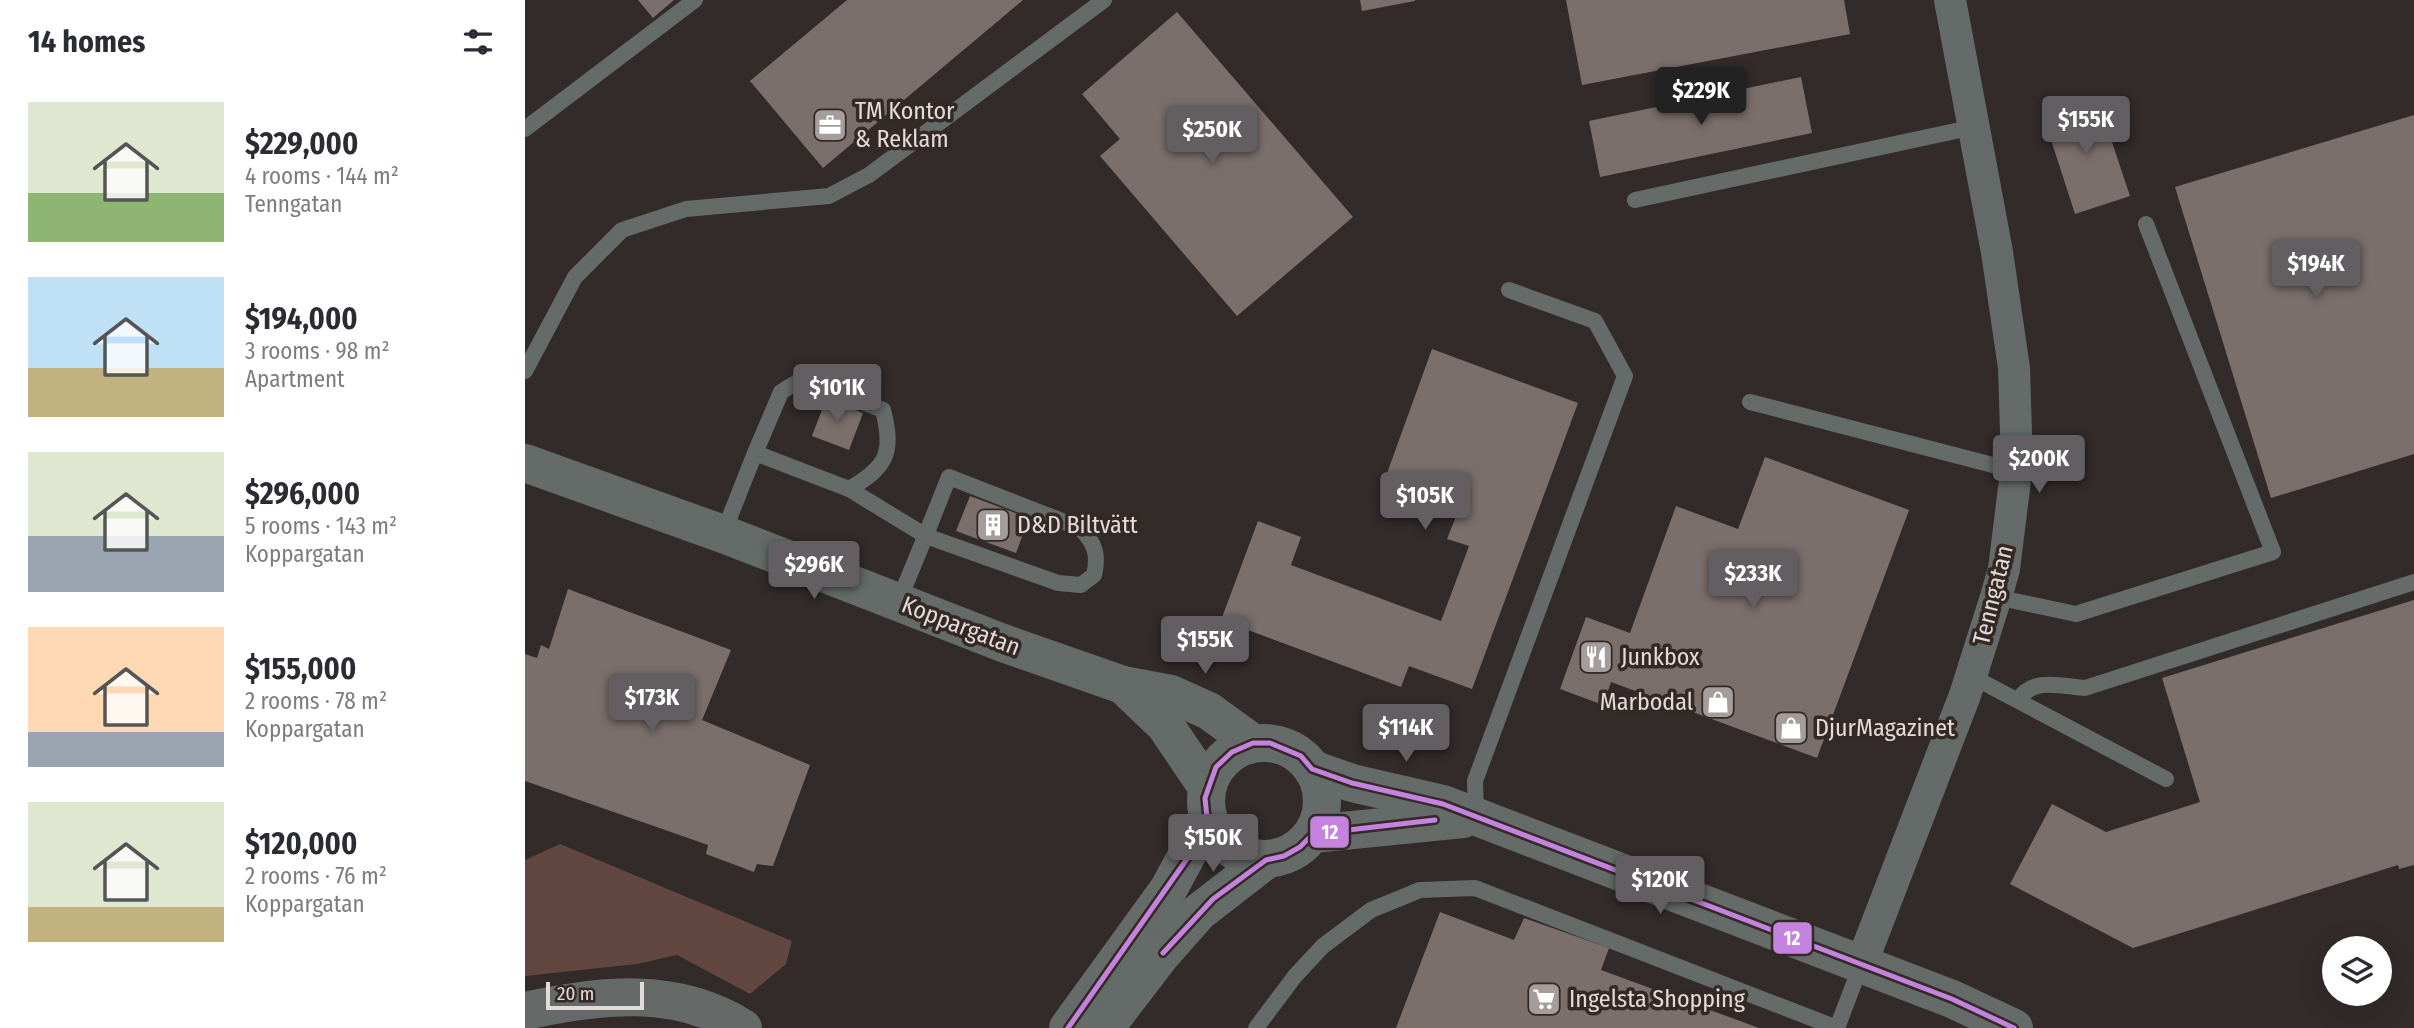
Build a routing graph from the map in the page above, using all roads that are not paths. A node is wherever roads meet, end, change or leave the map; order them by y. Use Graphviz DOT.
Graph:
graph roads {
  1 [pos="695,0"];
  2 [pos="1104,0"];
  3 [pos="1950,0"];
  4 [pos="1974,127"];
  5 [pos="525,129"];
  6 [pos="1635,200"];
  7 [pos="2146,224"];
  8 [pos="1509,290"];
  9 [pos="525,371"];
  10 [pos="1750,402"];
  11 [pos="755,453"];
  12 [pos="525,463"];
  13 [pos="2016,471"];
  14 [pos="849,489"];
  15 [pos="723,534"];
  16 [pos="926,536"];
  17 [pos="2414,582"];
  18 [pos="1996,597"];
  19 [pos="898,602"];
  20 [pos="1971,676"];
  21 [pos="1123,685"];
  22 [pos="2018,701"];
  23 [pos="1253,743"];
  24 [pos="1313,769"];
  25 [pos="2166,779"];
  26 [pos="1207,803"];
  27 [pos="1476,818"];
  28 [pos="1313,834"];
  29 [pos="1266,860"];
  30 [pos="1861,965"];
  31 [pos="525,1011"];
  32 [pos="743,1028"];
  33 [pos="1068,1028"];
  34 [pos="1105,1028"];
  35 [pos="1256,1028"];
  36 [pos="1837,1028"];
  37 [pos="2014,1028"];
  1 -- 5 [label="lane"];
  2 -- 9 [label="lane"];
  3 -- 4 [label="street, Tenngatan"];
  4 -- 6 [label="lane"];
  4 -- 13 [label="street, Tenngatan"];
  7 -- 18 [label="lane"];
  8 -- 27 [label="lane"];
  10 -- 13 [label="lane"];
  11 -- 14 [label="lane"];
  11 -- 14 [label="lane"];
  11 -- 15 [label="lane"];
  12 -- 15 [label="street, Koppargatan"];
  13 -- 18 [label="street, Tenngatan"];
  14 -- 16 [label="lane"];
  15 -- 19 [label="street, Koppargatan"];
  16 -- 16 [label="lane"];
  16 -- 19 [label="lane"];
  17 -- 22 [label="lane"];
  18 -- 20 [label="street, Tenngatan"];
  19 -- 21 [label="street, Koppargatan"];
  20 -- 22 [label="lane"];
  20 -- 30 [label="street, Tenngatan"];
  21 -- 23 [label="street, Koppargatan"];
  21 -- 26 [label="street, Koppargatan"];
  22 -- 25 [label="lane"];
  23 -- 24 [label="street"];
  23 -- 26 [label="street"];
  24 -- 27 [label="street"];
  24 -- 28 [label="street"];
  26 -- 29 [label="street"];
  26 -- 33 [label="street"];
  27 -- 28 [label="street"];
  27 -- 30 [label="street"];
  28 -- 29 [label="street"];
  29 -- 34 [label="street"];
  30 -- 36 [label="lane"];
  30 -- 37 [label="street"];
  31 -- 32 [label="highway"];
  35 -- 36 [label="lane"];
}
